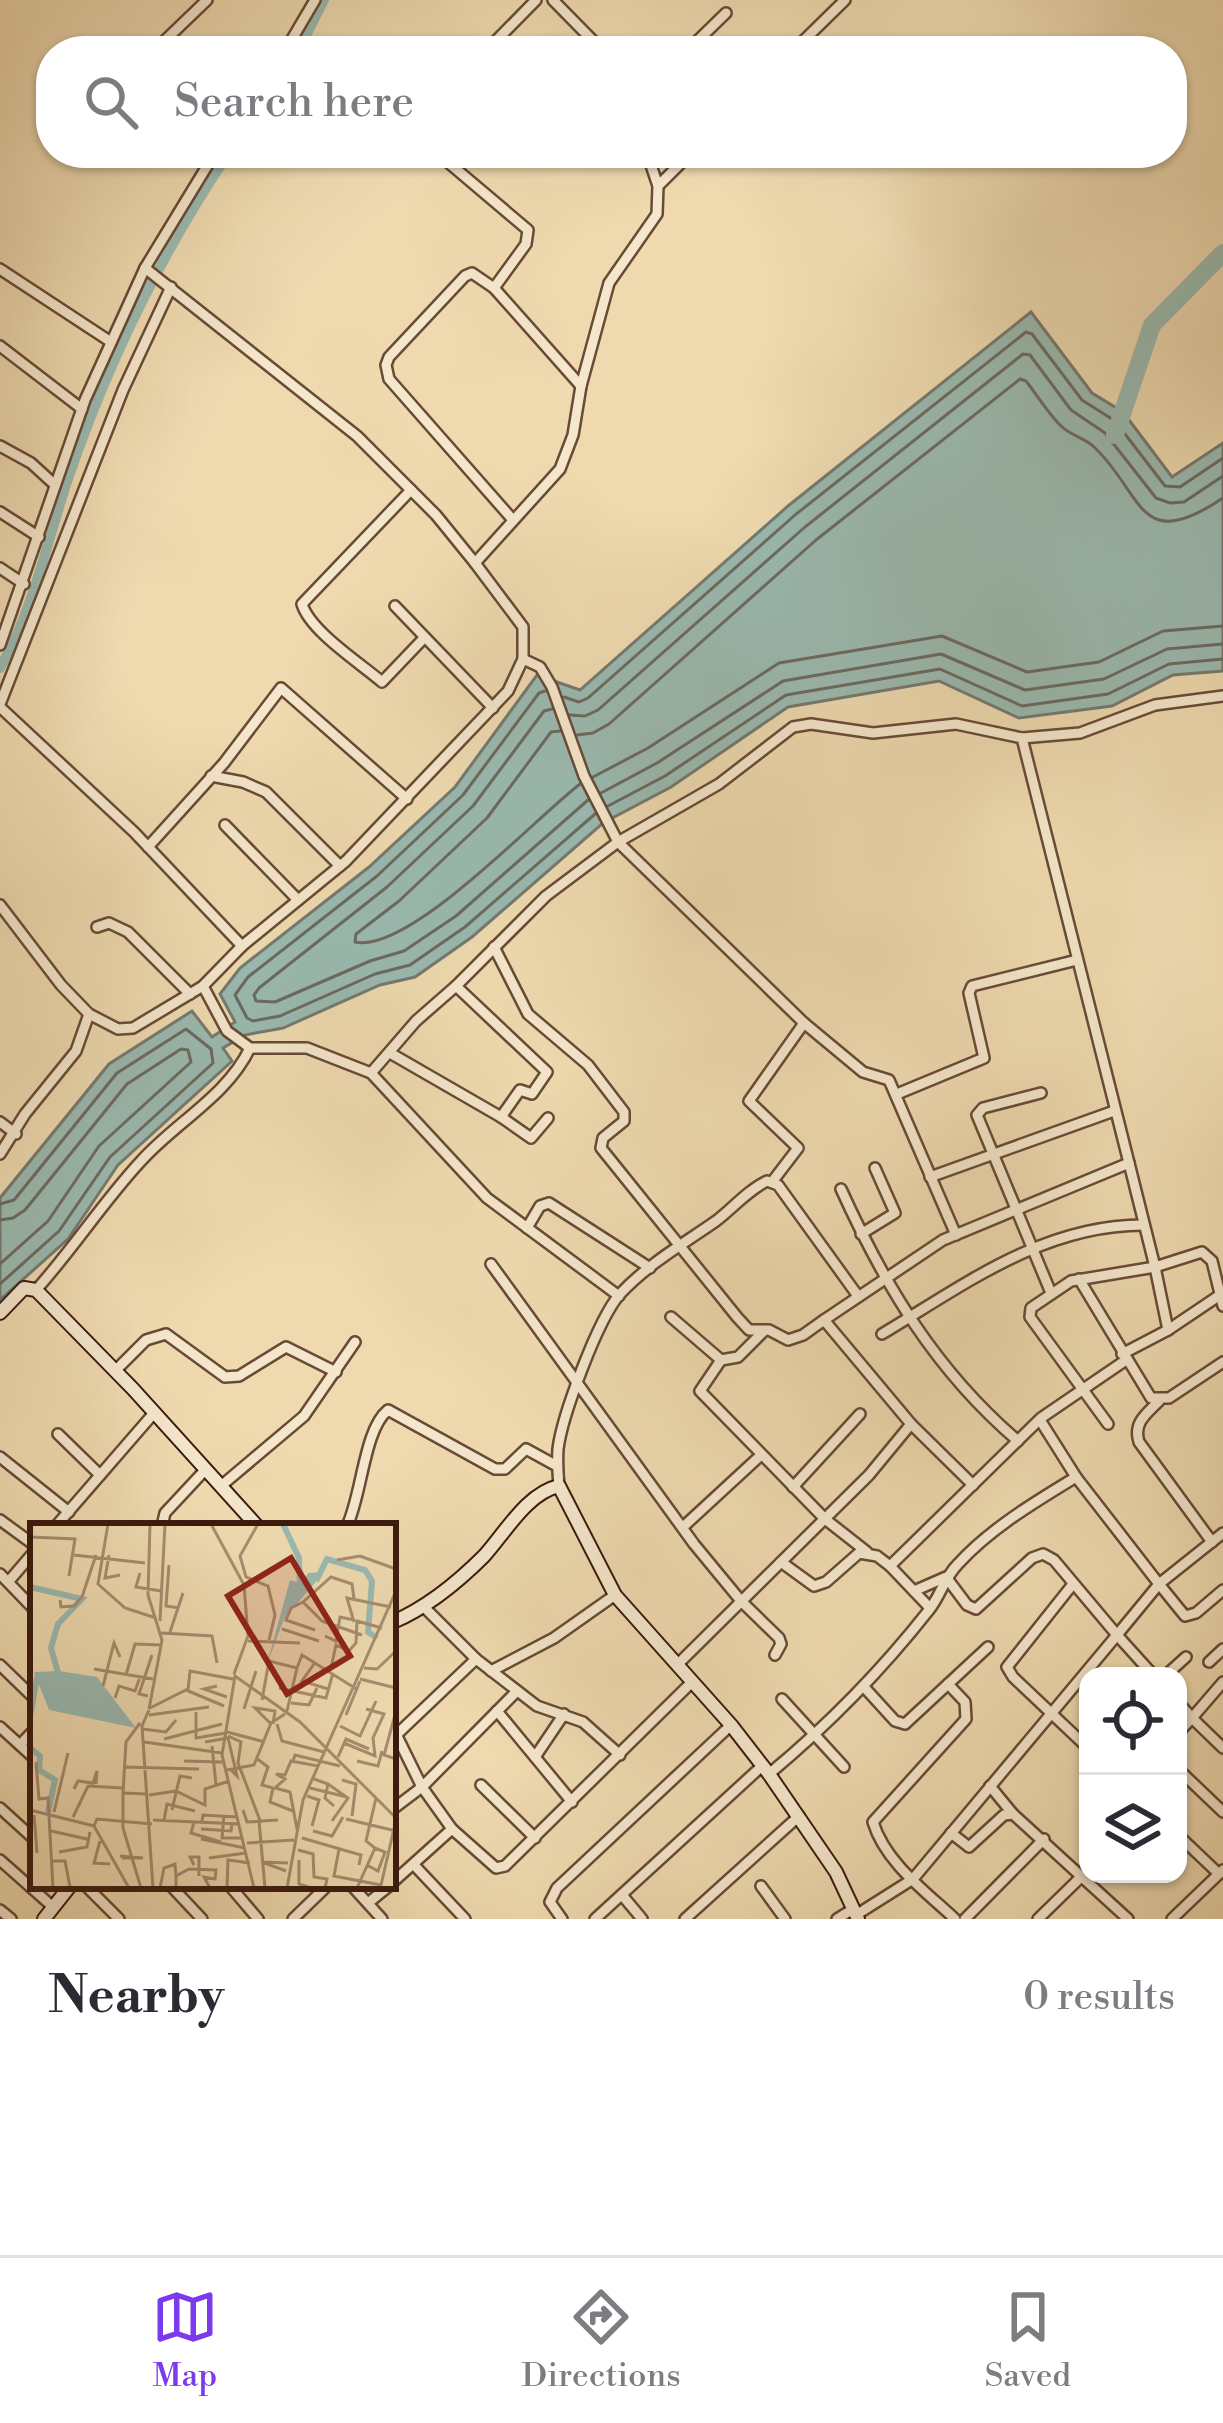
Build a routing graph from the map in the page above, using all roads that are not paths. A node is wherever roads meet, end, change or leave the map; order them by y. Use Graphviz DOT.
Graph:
graph roads {
  1 [pos="207,0"];
  2 [pos="314,0"];
  3 [pos="536,0"];
  4 [pos="553,0"];
  5 [pos="844,0"];
  6 [pos="727,13"];
  7 [pos="170,36"];
  8 [pos="294,36"];
  9 [pos="501,36"];
  10 [pos="588,36"];
  11 [pos="703,36"];
  12 [pos="808,36"];
  13 [pos="206,168"];
  14 [pos="455,168"];
  15 [pos="652,168"];
  16 [pos="676,168"];
  17 [pos="658,185"];
  18 [pos="146,268"];
  19 [pos="0,269"];
  20 [pos="168,285"];
  21 [pos="494,288"];
  22 [pos="111,342"];
  23 [pos="0,346"];
  24 [pos="580,386"];
  25 [pos="82,409"];
  26 [pos="0,446"];
  27 [pos="54,484"];
  28 [pos="411,490"];
  29 [pos="0,512"];
  30 [pos="513,520"];
  31 [pos="39,537"];
  32 [pos="475,563"];
  33 [pos="0,568"];
  34 [pos="24,584"];
  35 [pos="395,606"];
  36 [pos="424,638"];
  37 [pos="1,639"];
  38 [pos="523,659"];
  39 [pos="1223,696"];
  40 [pos="0,705"];
  41 [pos="493,708"];
  42 [pos="1022,738"];
  43 [pos="211,776"];
  44 [pos="407,800"];
  45 [pos="224,825"];
  46 [pos="618,842"];
  47 [pos="148,847"];
  48 [pos="340,866"];
  49 [pos="298,900"];
  50 [pos="0,905"];
  51 [pos="97,927"];
  52 [pos="242,946"];
  53 [pos="494,947"];
  54 [pos="1077,960"];
  55 [pos="203,986"];
  56 [pos="456,986"];
  57 [pos="190,994"];
  58 [pos="89,1014"];
  59 [pos="804,1023"];
  60 [pos="250,1048"];
  61 [pos="390,1053"];
  62 [pos="371,1073"];
  63 [pos="1041,1093"];
  64 [pos="897,1094"];
  65 [pos="1114,1111"];
  66 [pos="501,1118"];
  67 [pos="548,1118"];
  68 [pos="0,1122"];
  69 [pos="16,1134"];
  70 [pos="0,1154"];
  71 [pos="993,1155"];
  72 [pos="1129,1163"];
  73 [pos="875,1168"];
  74 [pos="930,1177"];
  75 [pos="772,1182"];
  76 [pos="841,1189"];
  77 [pos="1015,1210"];
  78 [pos="1143,1226"];
  79 [pos="527,1228"];
  80 [pos="861,1234"];
  81 [pos="956,1235"];
  82 [pos="678,1243"];
  83 [pos="1034,1248"];
  84 [pos="491,1264"];
  85 [pos="1155,1267"];
  86 [pos="650,1268"];
  87 [pos="884,1279"];
  88 [pos="1078,1280"];
  89 [pos="36,1290"];
  90 [pos="1051,1293"];
  91 [pos="619,1296"];
  92 [pos="858,1296"];
  93 [pos="1222,1301"];
  94 [pos="0,1313"];
  95 [pos="671,1317"];
  96 [pos="911,1317"];
  97 [pos="824,1320"];
  98 [pos="765,1330"];
  99 [pos="1168,1330"];
  100 [pos="881,1334"];
  101 [pos="355,1342"];
  102 [pos="1124,1357"];
  103 [pos="721,1360"];
  104 [pos="1223,1363"];
  105 [pos="115,1371"];
  106 [pos="336,1372"];
  107 [pos="577,1388"];
  108 [pos="1084,1389"];
  109 [pos="1159,1401"];
  110 [pos="154,1413"];
  111 [pos="860,1414"];
  112 [pos="1040,1420"];
  113 [pos="911,1424"];
  114 [pos="1108,1424"];
  115 [pos="58,1434"];
  116 [pos="1018,1441"];
  117 [pos="760,1456"];
  118 [pos="0,1457"];
  119 [pos="557,1466"];
  120 [pos="206,1469"];
  121 [pos="100,1475"];
  122 [pos="1076,1477"];
  123 [pos="973,1485"];
  124 [pos="221,1486"];
  125 [pos="559,1486"];
  126 [pos="793,1487"];
  127 [pos="69,1512"];
  128 [pos="825,1519"];
  129 [pos="0,1520"];
  130 [pos="59,1523"];
  131 [pos="163,1523"];
  132 [pos="254,1523"];
  133 [pos="348,1523"];
  134 [pos="682,1527"];
  135 [pos="1223,1533"];
  136 [pos="1212,1542"];
  137 [pos="30,1546"];
  138 [pos="30,1552"];
  139 [pos="867,1552"];
  140 [pos="781,1562"];
  141 [pos="890,1566"];
  142 [pos="946,1576"];
  143 [pos="4,1578"];
  144 [pos="1073,1583"];
  145 [pos="1159,1584"];
  146 [pos="1223,1590"];
  147 [pos="914,1591"];
  148 [pos="615,1595"];
  149 [pos="741,1601"];
  150 [pos="30,1605"];
  151 [pos="425,1608"];
  152 [pos="930,1608"];
  153 [pos="396,1621"];
  154 [pos="1117,1635"];
  155 [pos="988,1646"];
  156 [pos="1223,1649"];
  157 [pos="775,1655"];
  158 [pos="1186,1657"];
  159 [pos="476,1658"];
  160 [pos="1209,1662"];
  161 [pos="0,1665"];
  162 [pos="676,1665"];
  163 [pos="1146,1667"];
  164 [pos="1175,1667"];
  165 [pos="490,1671"];
  166 [pos="692,1682"];
  167 [pos="1223,1682"];
  168 [pos="948,1684"];
  169 [pos="864,1687"];
  170 [pos="517,1691"];
  171 [pos="30,1694"];
  172 [pos="782,1700"];
  173 [pos="497,1712"];
  174 [pos="1187,1712"];
  175 [pos="1052,1713"];
  176 [pos="564,1714"];
  177 [pos="1192,1718"];
  178 [pos="1187,1723"];
  179 [pos="731,1725"];
  180 [pos="0,1727"];
  181 [pos="396,1732"];
  182 [pos="30,1734"];
  183 [pos="814,1737"];
  184 [pos="396,1738"];
  185 [pos="1079,1739"];
  186 [pos="20,1745"];
  187 [pos="1223,1748"];
  188 [pos="30,1754"];
  189 [pos="620,1754"];
  190 [pos="535,1757"];
  191 [pos="844,1767"];
  192 [pos="765,1770"];
  193 [pos="1184,1775"];
  194 [pos="481,1785"];
  195 [pos="990,1786"];
  196 [pos="422,1787"];
  197 [pos="572,1802"];
  198 [pos="396,1807"];
  199 [pos="0,1808"];
  200 [pos="1223,1812"];
  201 [pos="1013,1814"];
  202 [pos="799,1816"];
  203 [pos="452,1829"];
  204 [pos="951,1833"];
  205 [pos="30,1835"];
  206 [pos="535,1838"];
  207 [pos="1044,1839"];
  208 [pos="1187,1843"];
  209 [pos="0,1860"];
  210 [pos="413,1865"];
  211 [pos="1221,1872"];
  212 [pos="1079,1873"];
  213 [pos="913,1879"];
  214 [pos="1079,1879"];
  215 [pos="396,1880"];
  216 [pos="1090,1883"];
  217 [pos="761,1886"];
  218 [pos="30,1887"];
  219 [pos="33,1889"];
  220 [pos="68,1889"];
  221 [pos="89,1889"];
  222 [pos="174,1889"];
  223 [pos="233,1889"];
  224 [pos="324,1889"];
  225 [pos="355,1889"];
  226 [pos="385,1889"];
  227 [pos="622,1894"];
  228 [pos="368,1904"];
  229 [pos="53,1907"];
  230 [pos="1117,1908"];
  231 [pos="0,1910"];
  232 [pos="856,1915"];
  233 [pos="11,1919"];
  234 [pos="44,1919"];
  235 [pos="119,1919"];
  236 [pos="202,1919"];
  237 [pos="258,1919"];
  238 [pos="293,1919"];
  239 [pos="382,1919"];
  240 [pos="465,1919"];
  241 [pos="562,1919"];
  242 [pos="595,1919"];
  243 [pos="642,1919"];
  244 [pos="686,1919"];
  245 [pos="785,1919"];
  246 [pos="837,1919"];
  247 [pos="955,1919"];
  248 [pos="965,1919"];
  249 [pos="1038,1919"];
  250 [pos="1107,1919"];
  251 [pos="1128,1919"];
  252 [pos="1172,1919"];
  1 -- 7 [label="street"];
  2 -- 8 [label="street"];
  3 -- 9 [label="street"];
  4 -- 10 [label="street"];
  5 -- 12 [label="street"];
  6 -- 11 [label="street"];
  13 -- 18 [label="street"];
  14 -- 21 [label="street"];
  15 -- 17 [label="street"];
  16 -- 17 [label="street"];
  17 -- 24 [label="street"];
  18 -- 20 [label="street"];
  18 -- 22 [label="street"];
  19 -- 22 [label="street"];
  20 -- 28 [label="street"];
  20 -- 40 [label="street"];
  21 -- 24 [label="street"];
  21 -- 30 [label="street"];
  22 -- 25 [label="street"];
  23 -- 25 [label="street"];
  24 -- 30 [label="street"];
  25 -- 27 [label="street"];
  26 -- 27 [label="street"];
  27 -- 31 [label="street"];
  28 -- 32 [label="street"];
  28 -- 36 [label="street"];
  29 -- 31 [label="street"];
  30 -- 32 [label="street"];
  31 -- 34 [label="street"];
  32 -- 38 [label="street"];
  33 -- 34 [label="street"];
  34 -- 37 [label="street"];
  35 -- 36 [label="street"];
  36 -- 41 [label="street"];
  38 -- 41 [label="street"];
  38 -- 46 [label="street"];
  39 -- 42 [label="street"];
  40 -- 47 [label="street"];
  41 -- 44 [label="street"];
  42 -- 46 [label="street"];
  42 -- 54 [label="street"];
  43 -- 44 [label="street"];
  43 -- 47 [label="street"];
  43 -- 48 [label="street"];
  44 -- 48 [label="street"];
  45 -- 49 [label="street"];
  46 -- 53 [label="street"];
  46 -- 59 [label="street"];
  47 -- 52 [label="street"];
  48 -- 49 [label="street"];
  49 -- 52 [label="street"];
  50 -- 58 [label="street"];
  51 -- 57 [label="street"];
  52 -- 55 [label="street"];
  53 -- 56 [label="street"];
  53 -- 82 [label="street"];
  54 -- 64 [label="street"];
  54 -- 65 [label="street"];
  55 -- 57 [label="street"];
  55 -- 60 [label="street"];
  56 -- 61 [label="street"];
  56 -- 66 [label="street"];
  57 -- 58 [label="street"];
  58 -- 69 [label="street"];
  59 -- 64 [label="street"];
  59 -- 75 [label="street"];
  60 -- 62 [label="street"];
  60 -- 89 [label="street"];
  61 -- 62 [label="street"];
  61 -- 66 [label="street"];
  62 -- 79 [label="street"];
  63 -- 71 [label="street"];
  64 -- 74 [label="street"];
  65 -- 71 [label="street"];
  65 -- 72 [label="street"];
  66 -- 67 [label="street"];
  68 -- 69 [label="street"];
  69 -- 70 [label="street"];
  71 -- 74 [label="street"];
  71 -- 77 [label="street"];
  72 -- 77 [label="street"];
  72 -- 78 [label="street"];
  73 -- 80 [label="street"];
  74 -- 81 [label="street"];
  75 -- 82 [label="street"];
  75 -- 92 [label="street"];
  76 -- 80 [label="street"];
  77 -- 81 [label="street"];
  77 -- 83 [label="street"];
  78 -- 83 [label="street"];
  78 -- 85 [label="street"];
  79 -- 86 [label="street"];
  79 -- 91 [label="street"];
  80 -- 87 [label="street"];
  81 -- 87 [label="street"];
  82 -- 86 [label="street"];
  82 -- 98 [label="street"];
  83 -- 90 [label="street"];
  83 -- 96 [label="street"];
  84 -- 107 [label="street"];
  85 -- 88 [label="street"];
  85 -- 93 [label="street"];
  85 -- 99 [label="street"];
  86 -- 91 [label="street"];
  87 -- 92 [label="street"];
  87 -- 96 [label="street"];
  88 -- 90 [label="street"];
  88 -- 102 [label="street"];
  89 -- 94 [label="main road"];
  89 -- 105 [label="main road"];
  90 -- 108 [label="street"];
  91 -- 107 [label="street"];
  92 -- 97 [label="street"];
  93 -- 99 [label="street"];
  95 -- 103 [label="street"];
  96 -- 100 [label="street"];
  96 -- 116 [label="street"];
  97 -- 98 [label="street"];
  97 -- 113 [label="street"];
  98 -- 103 [label="street"];
  99 -- 102 [label="street"];
  101 -- 106 [label="street"];
  102 -- 108 [label="street"];
  102 -- 109 [label="street"];
  103 -- 117 [label="street"];
  104 -- 109 [label="street"];
  105 -- 106 [label="street"];
  105 -- 110 [label="main road"];
  106 -- 124 [label="street"];
  107 -- 119 [label="street"];
  107 -- 134 [label="street"];
  108 -- 112 [label="street"];
  108 -- 114 [label="street"];
  109 -- 136 [label="street"];
  110 -- 120 [label="main road"];
  110 -- 121 [label="street"];
  111 -- 126 [label="street"];
  112 -- 116 [label="street"];
  112 -- 122 [label="street"];
  113 -- 123 [label="street"];
  113 -- 128 [label="street"];
  115 -- 121 [label="street"];
  116 -- 123 [label="street"];
  117 -- 126 [label="street"];
  117 -- 134 [label="street"];
  118 -- 127 [label="street"];
  119 -- 125 [label="street"];
  119 -- 133 [label="street"];
  120 -- 124 [label="main road"];
  120 -- 131 [label="street"];
  121 -- 127 [label="street"];
  122 -- 142 [label="street"];
  122 -- 145 [label="street"];
  123 -- 141 [label="street"];
  124 -- 132 [label="main road"];
  125 -- 148 [label="main road"];
  125 -- 151 [label="main road"];
  126 -- 128 [label="street"];
  127 -- 130 [label="street"];
  128 -- 139 [label="street"];
  128 -- 140 [label="street"];
  129 -- 137 [label="street"];
  134 -- 149 [label="street"];
  135 -- 136 [label="street"];
  136 -- 145 [label="street"];
  138 -- 143 [label="street"];
  139 -- 140 [label="street"];
  139 -- 141 [label="street"];
  140 -- 149 [label="street"];
  141 -- 147 [label="street"];
  142 -- 144 [label="street"];
  142 -- 147 [label="street"];
  142 -- 152 [label="street"];
  143 -- 150 [label="street"];
  144 -- 154 [label="street"];
  144 -- 175 [label="street"];
  145 -- 146 [label="street"];
  145 -- 154 [label="street"];
  147 -- 152 [label="street"];
  148 -- 162 [label="main road"];
  148 -- 165 [label="street"];
  149 -- 157 [label="street"];
  149 -- 162 [label="street"];
  151 -- 153 [label="main road"];
  151 -- 159 [label="street"];
  152 -- 169 [label="street"];
  154 -- 163 [label="street"];
  154 -- 175 [label="street"];
  155 -- 168 [label="street"];
  156 -- 160 [label="street"];
  158 -- 164 [label="street"];
  159 -- 165 [label="street"];
  159 -- 181 [label="street"];
  161 -- 171 [label="street"];
  162 -- 166 [label="main road"];
  165 -- 170 [label="street"];
  166 -- 179 [label="main road"];
  166 -- 189 [label="street"];
  167 -- 177 [label="street"];
  168 -- 169 [label="street"];
  168 -- 213 [label="street"];
  169 -- 183 [label="street"];
  170 -- 173 [label="street"];
  170 -- 176 [label="street"];
  172 -- 183 [label="street"];
  173 -- 190 [label="street"];
  173 -- 196 [label="street"];
  174 -- 177 [label="street"];
  175 -- 185 [label="street"];
  175 -- 195 [label="street"];
  176 -- 189 [label="street"];
  176 -- 190 [label="street"];
  177 -- 178 [label="street"];
  177 -- 187 [label="street"];
  179 -- 192 [label="main road"];
  179 -- 241 [label="street"];
  180 -- 186 [label="street"];
  182 -- 186 [label="street"];
  183 -- 191 [label="street"];
  183 -- 192 [label="street"];
  184 -- 196 [label="street"];
  186 -- 188 [label="street"];
  189 -- 197 [label="street"];
  190 -- 197 [label="street"];
  192 -- 202 [label="main road"];
  192 -- 227 [label="street"];
  193 -- 200 [label="street"];
  194 -- 206 [label="street"];
  195 -- 201 [label="street"];
  195 -- 204 [label="street"];
  196 -- 198 [label="street"];
  196 -- 203 [label="street"];
  197 -- 206 [label="street"];
  199 -- 205 [label="street"];
  201 -- 204 [label="street"];
  201 -- 207 [label="street"];
  202 -- 232 [label="main road"];
  202 -- 244 [label="street"];
  203 -- 206 [label="street"];
  203 -- 210 [label="street"];
  204 -- 213 [label="street"];
  207 -- 212 [label="street"];
  207 -- 248 [label="street"];
  208 -- 211 [label="street"];
  209 -- 218 [label="street"];
  210 -- 215 [label="street"];
  210 -- 240 [label="street"];
  211 -- 252 [label="street"];
  213 -- 232 [label="street"];
  213 -- 247 [label="street"];
  214 -- 249 [label="street"];
  216 -- 230 [label="street"];
  217 -- 245 [label="street"];
  219 -- 229 [label="street"];
  220 -- 229 [label="main road"];
  221 -- 235 [label="street"];
  222 -- 236 [label="street"];
  223 -- 237 [label="street"];
  224 -- 238 [label="street"];
  225 -- 228 [label="street"];
  226 -- 228 [label="street"];
  227 -- 242 [label="street"];
  227 -- 243 [label="street"];
  228 -- 239 [label="street"];
  229 -- 234 [label="main road"];
  230 -- 250 [label="street"];
  230 -- 251 [label="street"];
  231 -- 233 [label="street"];
  232 -- 246 [label="street"];
}
